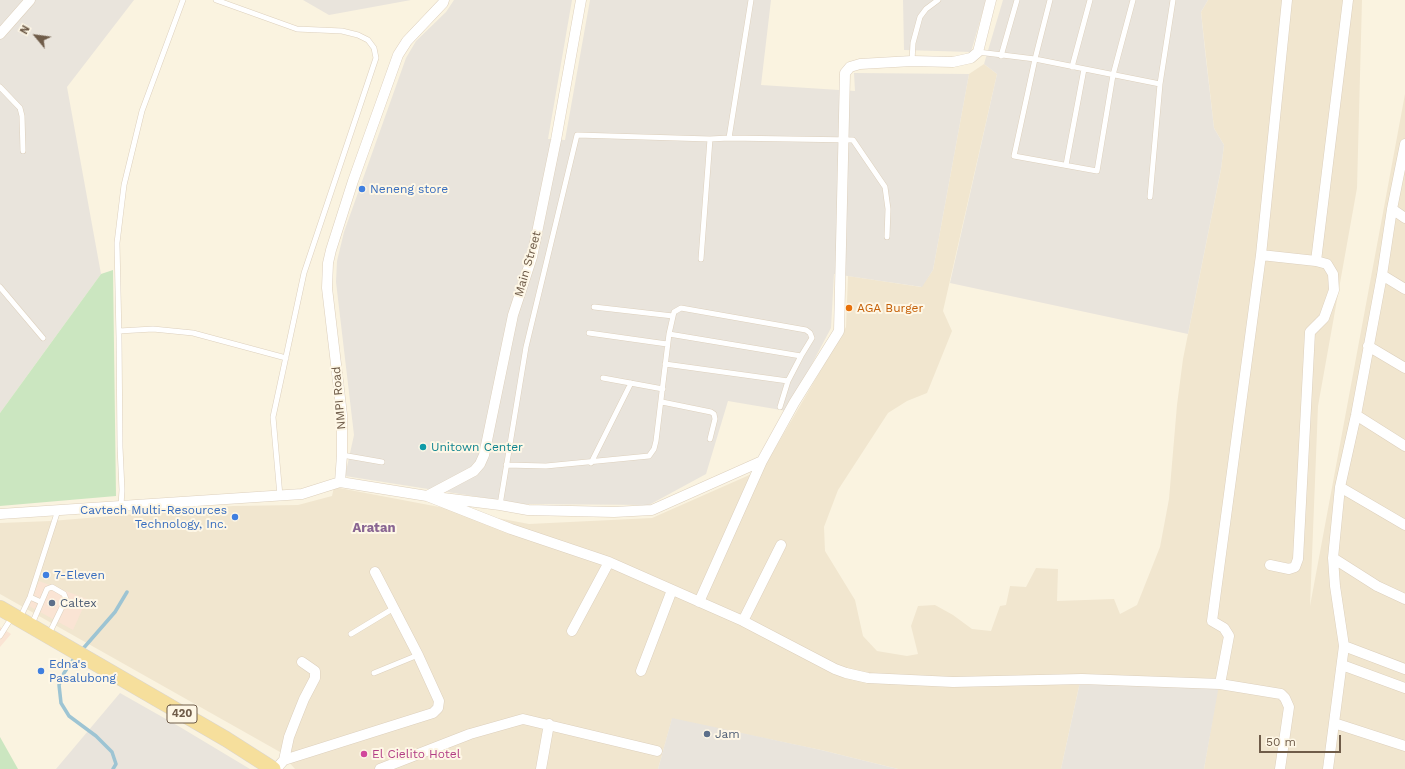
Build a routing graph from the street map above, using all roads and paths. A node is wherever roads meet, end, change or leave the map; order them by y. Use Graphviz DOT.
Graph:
graph roads {
  1 [pos="30,0"];
  2 [pos="183,0"];
  3 [pos="216,0"];
  4 [pos="444,0"];
  5 [pos="581,0"];
  6 [pos="751,0"];
  7 [pos="938,0"];
  8 [pos="991,0"];
  9 [pos="1017,0"];
  10 [pos="1050,0"];
  11 [pos="1090,0"];
  12 [pos="1133,0"];
  13 [pos="1172,0"];
  14 [pos="1287,0"];
  15 [pos="1348,0"];
  16 [pos="0,34"];
  17 [pos="978,52"];
  18 [pos="1001,56"];
  19 [pos="1035,59"];
  20 [pos="912,61"];
  21 [pos="1072,67"];
  22 [pos="1084,69"];
  23 [pos="1113,75"];
  24 [pos="1160,84"];
  25 [pos="0,87"];
  26 [pos="730,138"];
  27 [pos="710,139"];
  28 [pos="844,140"];
  29 [pos="1405,144"];
  30 [pos="23,151"];
  31 [pos="1066,166"];
  32 [pos="1150,197"];
  33 [pos="1392,209"];
  34 [pos="1405,218"];
  35 [pos="887,237"];
  36 [pos="1261,255"];
  37 [pos="701,259"];
  38 [pos="1316,261"];
  39 [pos="1382,275"];
  40 [pos="0,287"];
  41 [pos="1405,289"];
  42 [pos="594,307"];
  43 [pos="673,316"];
  44 [pos="119,331"];
  45 [pos="589,333"];
  46 [pos="669,334"];
  47 [pos="43,338"];
  48 [pos="667,344"];
  49 [pos="1368,346"];
  50 [pos="801,356"];
  51 [pos="286,358"];
  52 [pos="665,364"];
  53 [pos="1405,368"];
  54 [pos="603,378"];
  55 [pos="788,381"];
  56 [pos="631,383"];
  57 [pos="663,389"];
  58 [pos="662,402"];
  59 [pos="780,407"];
  60 [pos="1356,415"];
  61 [pos="710,439"];
  62 [pos="1405,446"];
  63 [pos="342,455"];
  64 [pos="762,461"];
  65 [pos="382,462"];
  66 [pos="591,463"];
  67 [pos="506,464"];
  68 [pos="340,482"];
  69 [pos="1340,487"];
  70 [pos="280,496"];
  71 [pos="427,496"];
  72 [pos="500,505"];
  73 [pos="121,506"];
  74 [pos="58,510"];
  75 [pos="0,514"];
  76 [pos="1405,525"];
  77 [pos="781,545"];
  78 [pos="1333,558"];
  79 [pos="609,562"];
  80 [pos="1270,565"];
  81 [pos="376,572"];
  82 [pos="672,590"];
  83 [pos="30,597"];
  84 [pos="1405,599"];
  85 [pos="41,602"];
  86 [pos="699,602"];
  87 [pos="394,608"];
  88 [pos="15,618"];
  89 [pos="742,621"];
  90 [pos="572,631"];
  91 [pos="350,634"];
  92 [pos="0,636"];
  93 [pos="53,640"];
  94 [pos="1344,646"];
  95 [pos="418,654"];
  96 [pos="302,662"];
  97 [pos="1342,665"];
  98 [pos="1405,669"];
  99 [pos="641,671"];
  100 [pos="374,673"];
  101 [pos="1220,684"];
  102 [pos="1405,688"];
  103 [pos="1334,723"];
  104 [pos="549,724"];
  105 [pos="1405,746"];
  106 [pos="657,751"];
  107 [pos="278,764"];
  108 [pos="276,769"];
  109 [pos="380,769"];
  110 [pos="541,769"];
  111 [pos="1280,769"];
  112 [pos="1328,769"];
  1 -- 16 [label="street"];
  2 -- 44 [label="lane"];
  3 -- 51 [label="lane"];
  4 -- 63 [label="street, NMPI Road"];
  5 -- 71 [label="street, Main Street"];
  6 -- 26 [label="lane"];
  7 -- 20 [label="lane"];
  8 -- 17 [label="street"];
  9 -- 18 [label="lane"];
  10 -- 19 [label="lane"];
  11 -- 21 [label="lane"];
  12 -- 23 [label="lane"];
  13 -- 24 [label="lane"];
  14 -- 36 [label="street"];
  15 -- 38 [label="street"];
  17 -- 18 [label="lane"];
  17 -- 20 [label="street"];
  18 -- 19 [label="lane"];
  19 -- 21 [label="lane"];
  19 -- 31 [label="lane"];
  20 -- 28 [label="street"];
  21 -- 22 [label="lane"];
  22 -- 23 [label="lane"];
  22 -- 31 [label="lane"];
  23 -- 24 [label="lane"];
  23 -- 31 [label="lane"];
  24 -- 32 [label="lane"];
  25 -- 30 [label="lane"];
  26 -- 27 [label="lane"];
  26 -- 28 [label="lane"];
  27 -- 37 [label="lane"];
  27 -- 67 [label="lane"];
  28 -- 35 [label="lane"];
  28 -- 64 [label="street"];
  29 -- 33 [label="street"];
  33 -- 34 [label="street"];
  33 -- 39 [label="street"];
  36 -- 38 [label="street"];
  36 -- 101 [label="street"];
  38 -- 80 [label="street"];
  39 -- 41 [label="street"];
  39 -- 49 [label="street"];
  40 -- 47 [label="lane"];
  42 -- 43 [label="lane"];
  43 -- 46 [label="lane"];
  43 -- 50 [label="lane"];
  44 -- 51 [label="lane"];
  44 -- 73 [label="lane"];
  45 -- 48 [label="lane"];
  46 -- 48 [label="lane"];
  46 -- 50 [label="lane"];
  48 -- 52 [label="lane"];
  49 -- 53 [label="street"];
  49 -- 60 [label="street"];
  50 -- 55 [label="lane"];
  51 -- 70 [label="lane"];
  52 -- 55 [label="lane"];
  52 -- 57 [label="lane"];
  54 -- 56 [label="lane"];
  55 -- 59 [label="lane"];
  56 -- 57 [label="lane"];
  56 -- 66 [label="lane"];
  57 -- 58 [label="lane"];
  58 -- 61 [label="lane"];
  58 -- 66 [label="lane"];
  60 -- 62 [label="street"];
  60 -- 69 [label="street"];
  63 -- 65 [label="lane"];
  63 -- 68 [label="street, NMPI Road"];
  64 -- 72 [label="street"];
  64 -- 86 [label="street"];
  66 -- 67 [label="lane"];
  67 -- 72 [label="lane"];
  68 -- 70 [label="street"];
  68 -- 71 [label="street"];
  69 -- 76 [label="street"];
  69 -- 78 [label="street"];
  70 -- 73 [label="street"];
  71 -- 72 [label="street"];
  71 -- 79 [label="street"];
  73 -- 74 [label="street"];
  74 -- 75 [label="street"];
  74 -- 83 [label="lane"];
  77 -- 89 [label="street"];
  78 -- 84 [label="street"];
  78 -- 94 [label="street"];
  79 -- 82 [label="street"];
  79 -- 90 [label="street"];
  81 -- 87 [label="street"];
  82 -- 86 [label="street"];
  82 -- 99 [label="street"];
  83 -- 85 [label="lane"];
  83 -- 88 [label="lane"];
  85 -- 88 [label="lane"];
  85 -- 93 [label="lane"];
  86 -- 89 [label="street"];
  87 -- 91 [label="lane"];
  87 -- 95 [label="street"];
  88 -- 92 [label="lane"];
  88 -- 93 [label="main road, 420"];
  89 -- 101 [label="street"];
  93 -- 107 [label="main road, 420"];
  94 -- 97 [label="street"];
  94 -- 98 [label="street"];
  95 -- 100 [label="lane"];
  95 -- 107 [label="street"];
  96 -- 107 [label="street"];
  97 -- 102 [label="street"];
  97 -- 103 [label="street"];
  101 -- 111 [label="street"];
  103 -- 105 [label="street"];
  103 -- 112 [label="street"];
  104 -- 106 [label="street"];
  104 -- 109 [label="street"];
  104 -- 110 [label="street"];
  107 -- 108 [label="street"];
}
